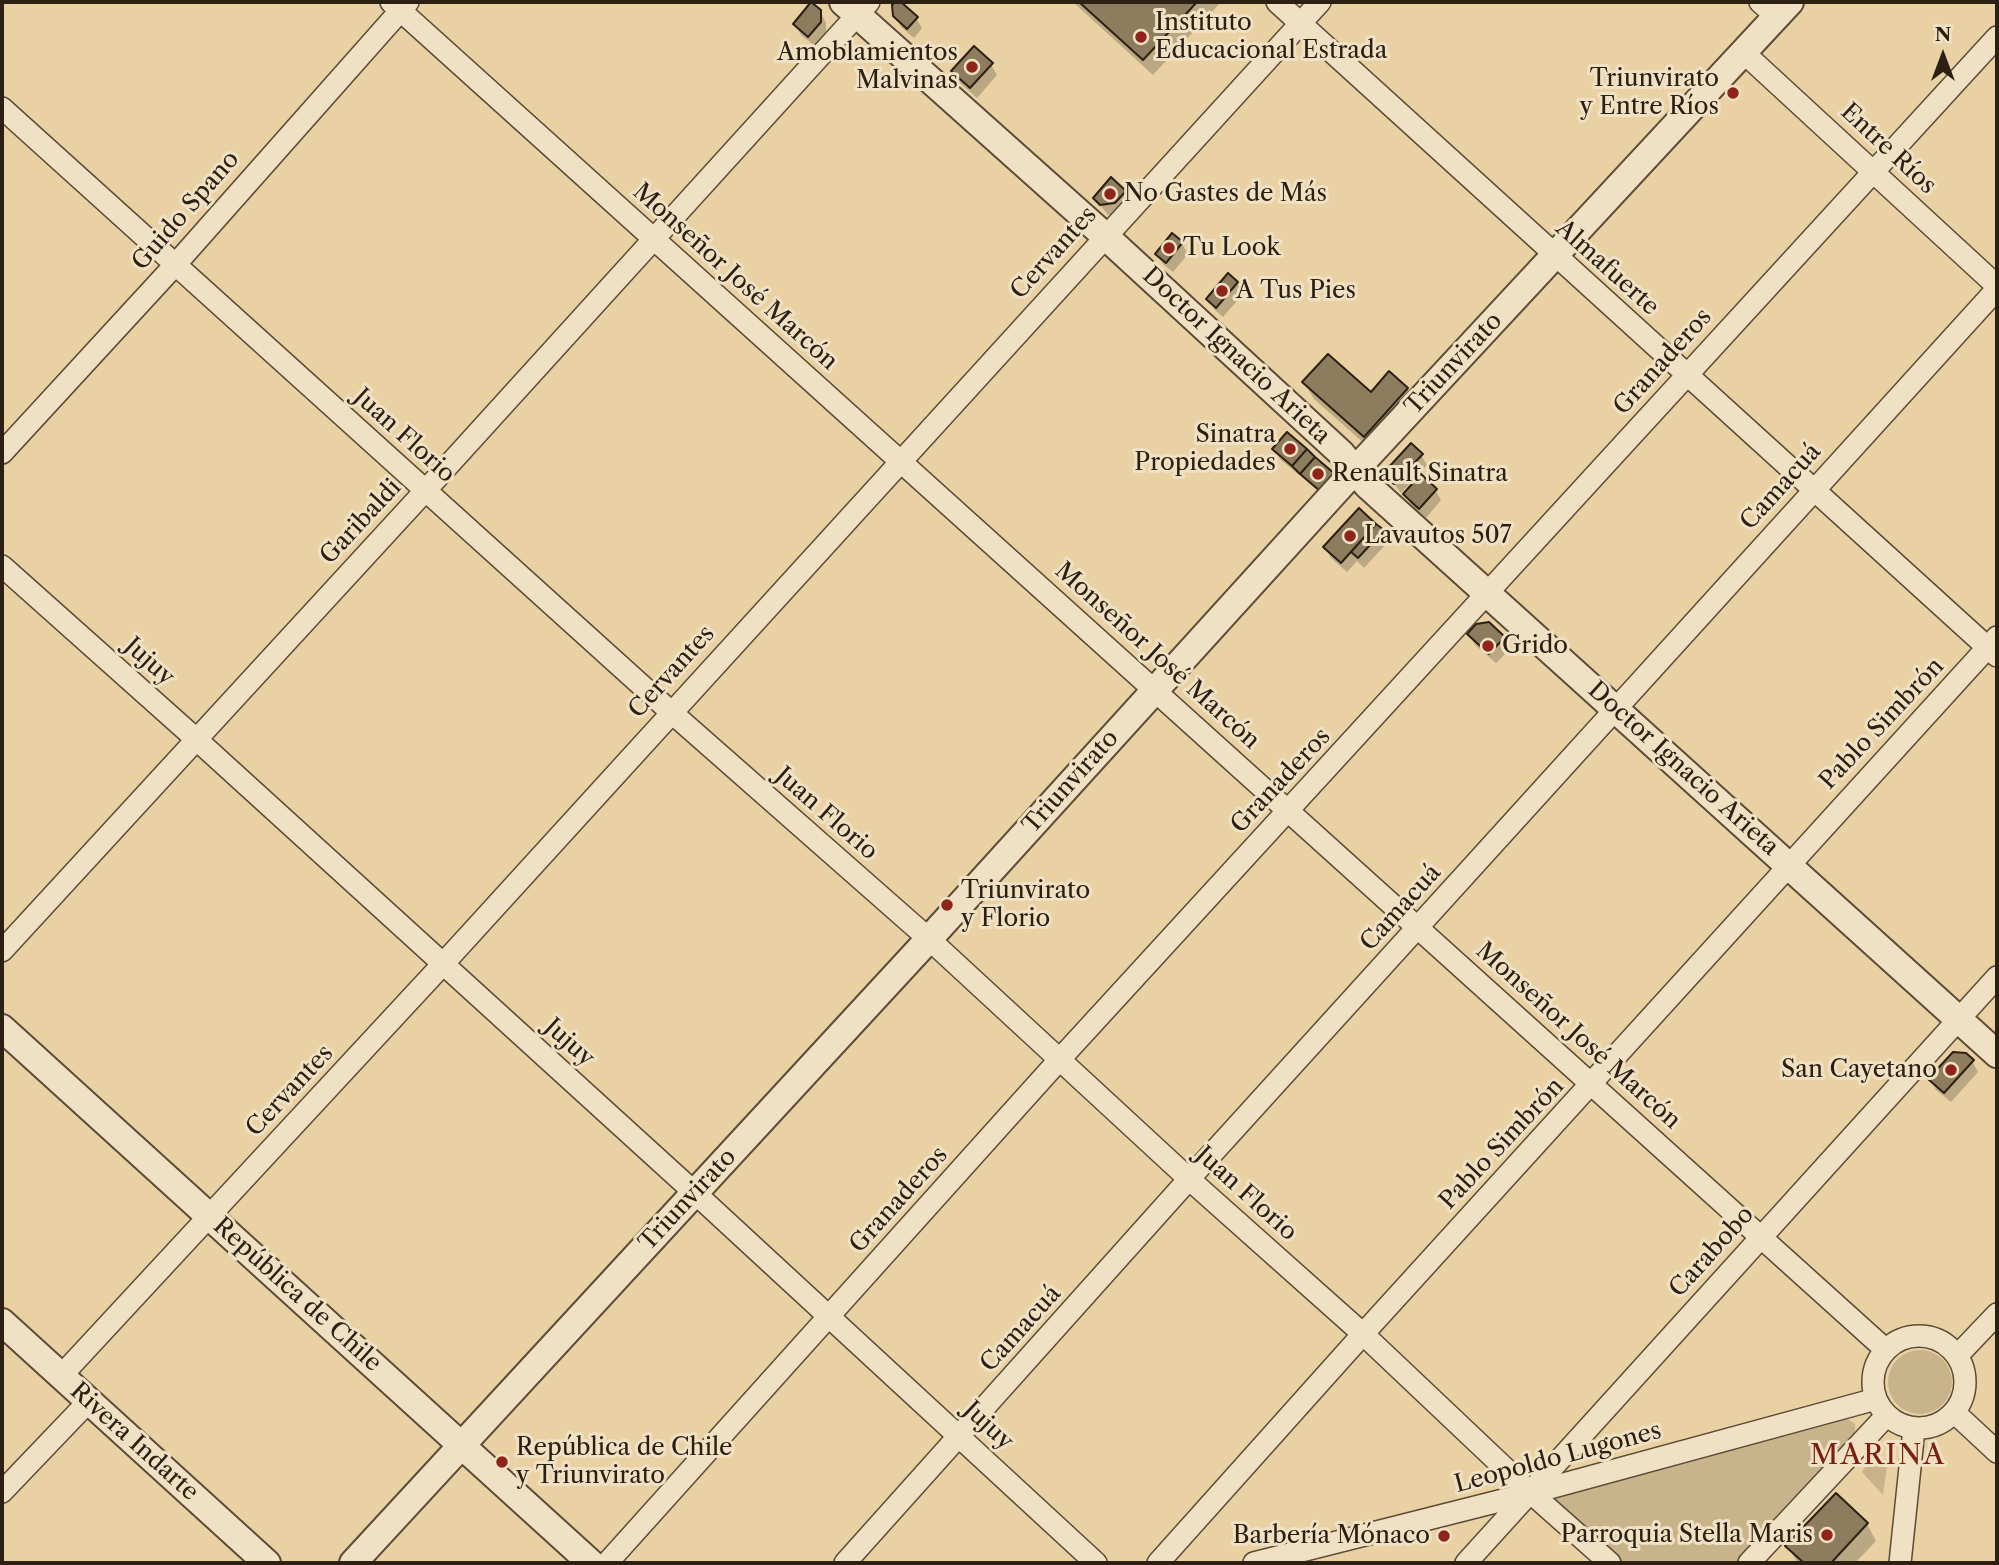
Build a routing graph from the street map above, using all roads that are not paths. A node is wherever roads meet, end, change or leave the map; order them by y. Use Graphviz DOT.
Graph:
graph roads {
  1 [pos="1277,2"];
  2 [pos="1320,2"];
  3 [pos="400,5"];
  4 [pos="856,6"];
  5 [pos="1775,7"];
  6 [pos="1301,23"];
  7 [pos="1997,37"];
  8 [pos="1743,52"];
  9 [pos="2,108"];
  10 [pos="1874,172"];
  11 [pos="1105,236"];
  12 [pos="654,239"];
  13 [pos="1554,256"];
  14 [pos="175,265"];
  15 [pos="1997,287"];
  16 [pos="1687,375"];
  17 [pos="2,453"];
  18 [pos="901,461"];
  19 [pos="1356,469"];
  20 [pos="1813,490"];
  21 [pos="425,491"];
  22 [pos="2,566"];
  23 [pos="1489,594"];
  24 [pos="1994,647"];
  25 [pos="1156,689"];
  26 [pos="1616,709"];
  27 [pos="671,712"];
  28 [pos="196,739"];
  29 [pos="1289,811"];
  30 [pos="1788,865"];
  31 [pos="1419,928"];
  32 [pos="929,939"];
  33 [pos="2,951"];
  34 [pos="443,964"];
  35 [pos="1997,976"];
  36 [pos="1958,1020"];
  37 [pos="2,1028"];
  38 [pos="1997,1054"];
  39 [pos="1060,1059"];
  40 [pos="1592,1084"];
  41 [pos="1189,1179"];
  42 [pos="695,1193"];
  43 [pos="210,1216"];
  44 [pos="1761,1237"];
  45 [pos="1997,1314"];
  46 [pos="829,1316"];
  47 [pos="2,1322"];
  48 [pos="1363,1334"];
  49 [pos="1886,1350"];
  50 [pos="1957,1356"];
  51 [pos="61,1376"];
  52 [pos="89,1401"];
  53 [pos="1882,1408"];
  54 [pos="1955,1413"];
  55 [pos="1914,1429"];
  56 [pos="961,1436"];
  57 [pos="462,1444"];
  58 [pos="1997,1452"];
  59 [pos="2,1492"];
  60 [pos="1531,1493"];
  61 [pos="267,1563"];
  62 [pos="353,1563"];
  63 [pos="591,1563"];
  64 [pos="607,1563"];
  65 [pos="845,1563"];
  66 [pos="1096,1563"];
  67 [pos="1158,1563"];
  68 [pos="1254,1563"];
  69 [pos="1466,1563"];
  70 [pos="1610,1563"];
  71 [pos="1749,1563"];
  72 [pos="1900,1563"];
  1 -- 6 [label="street, Almafuerte"];
  2 -- 6 [label="street, Cervantes"];
  3 -- 12 [label="street, Monseñor José Marcón"];
  3 -- 14 [label="street, Guido Spano"];
  4 -- 11 [label="street, Doctor Ignacio Arieta"];
  4 -- 12 [label="street, Garibaldi"];
  5 -- 8 [label="street, Triunvirato"];
  6 -- 11 [label="street, Cervantes"];
  6 -- 13 [label="street, Almafuerte"];
  7 -- 10 [label="street, Granaderos"];
  8 -- 10 [label="street, Entre Ríos"];
  8 -- 13 [label="street, Triunvirato"];
  9 -- 14 [label="street, Juan Florio"];
  10 -- 15 [label="street, Entre Ríos"];
  10 -- 16 [label="street, Granaderos"];
  11 -- 18 [label="street, Cervantes"];
  11 -- 19 [label="street, Doctor Ignacio Arieta"];
  12 -- 18 [label="street, Monseñor José Marcón"];
  12 -- 21 [label="street, Garibaldi"];
  13 -- 16 [label="street, Almafuerte"];
  13 -- 19 [label="street, Triunvirato"];
  14 -- 17 [label="street, Guido Spano"];
  14 -- 21 [label="street, Juan Florio"];
  15 -- 20 [label="street, Camacuá"];
  16 -- 20 [label="street, Almafuerte"];
  16 -- 23 [label="street, Granaderos"];
  18 -- 25 [label="street, Monseñor José Marcón"];
  18 -- 27 [label="street, Cervantes"];
  19 -- 23 [label="street, Doctor Ignacio Arieta"];
  19 -- 25 [label="street, Triunvirato"];
  20 -- 24 [label="street, Almafuerte"];
  20 -- 26 [label="street, Camacuá"];
  21 -- 27 [label="street, Juan Florio"];
  21 -- 28 [label="street, Garibaldi"];
  22 -- 28 [label="street, Jujuy"];
  23 -- 26 [label="street, Doctor Ignacio Arieta"];
  23 -- 29 [label="street, Granaderos"];
  24 -- 30 [label="street, Pablo Simbrón"];
  25 -- 29 [label="street, Monseñor José Marcón"];
  25 -- 32 [label="street, Triunvirato"];
  26 -- 30 [label="street, Doctor Ignacio Arieta"];
  26 -- 31 [label="street, Camacuá"];
  27 -- 32 [label="street, Juan Florio"];
  27 -- 34 [label="street, Cervantes"];
  28 -- 33 [label="street, Garibaldi"];
  28 -- 34 [label="street, Jujuy"];
  29 -- 31 [label="street, Monseñor José Marcón"];
  29 -- 39 [label="street, Granaderos"];
  30 -- 36 [label="street, Doctor Ignacio Arieta"];
  30 -- 40 [label="street, Pablo Simbrón"];
  31 -- 40 [label="street, Monseñor José Marcón"];
  31 -- 41 [label="street, Camacuá"];
  32 -- 39 [label="street, Juan Florio"];
  32 -- 42 [label="street, Triunvirato"];
  34 -- 42 [label="street, Jujuy"];
  34 -- 43 [label="street, Cervantes"];
  35 -- 36 [label="street, Carabobo"];
  36 -- 38 [label="street, Doctor Ignacio Arieta"];
  36 -- 44 [label="street, Carabobo"];
  37 -- 43 [label="street, República de Chile"];
  39 -- 41 [label="street, Juan Florio"];
  39 -- 46 [label="street, Granaderos"];
  40 -- 44 [label="street, Monseñor José Marcón"];
  40 -- 48 [label="street, Pablo Simbrón"];
  41 -- 48 [label="street, Juan Florio"];
  41 -- 56 [label="street, Camacuá"];
  42 -- 46 [label="street, Jujuy"];
  42 -- 57 [label="street, Triunvirato"];
  43 -- 51 [label="street, Cervantes"];
  43 -- 57 [label="street, República de Chile"];
  44 -- 49 [label="street, Monseñor José Marcón"];
  44 -- 60 [label="street, Carabobo"];
  45 -- 50 [label="street"];
  46 -- 56 [label="street, Jujuy"];
  46 -- 64 [label="street, Granaderos"];
  47 -- 51 [label="street, Rivera Indarte"];
  48 -- 60 [label="street, Juan Florio"];
  48 -- 67 [label="street, Pablo Simbrón"];
  49 -- 50 [label="street"];
  49 -- 53 [label="street"];
  50 -- 54 [label="street"];
  51 -- 52 [label="street, Rivera Indarte"];
  52 -- 59 [label="street"];
  52 -- 61 [label="street, Rivera Indarte"];
  53 -- 55 [label="street"];
  53 -- 60 [label="street, Leopoldo Lugones"];
  53 -- 71 [label="street"];
  54 -- 55 [label="street"];
  54 -- 58 [label="street"];
  55 -- 72 [label="street"];
  56 -- 65 [label="street, Camacuá"];
  56 -- 66 [label="street, Jujuy"];
  57 -- 62 [label="street, Triunvirato"];
  57 -- 63 [label="street, República de Chile"];
  60 -- 68 [label="street, Leopoldo Lugones"];
  60 -- 69 [label="street, Carabobo"];
  60 -- 70 [label="street, Juan Florio"];
}
